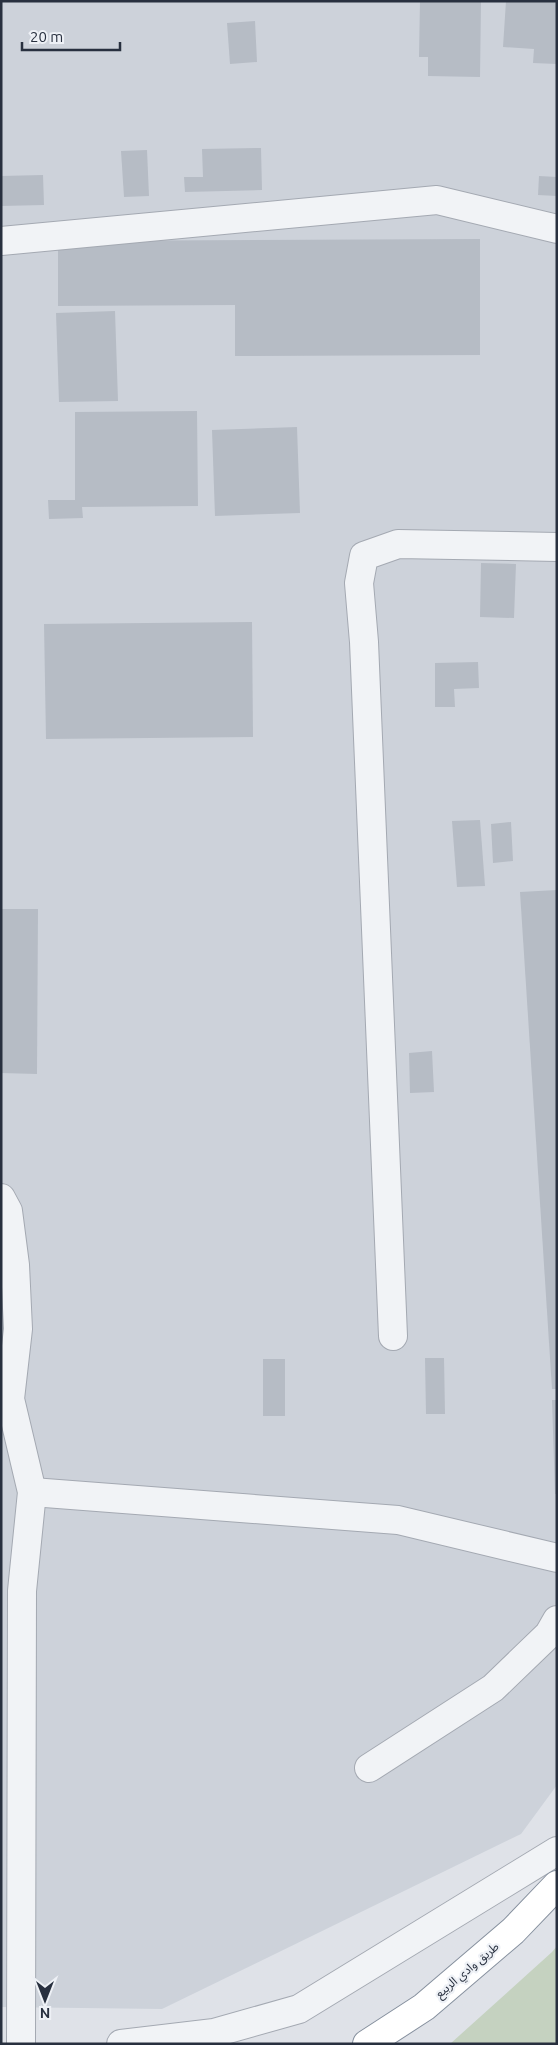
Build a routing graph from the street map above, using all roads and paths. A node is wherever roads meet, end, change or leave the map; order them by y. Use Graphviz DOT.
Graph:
graph roads {
  1 [pos="557,229"];
  2 [pos="1,241"];
  3 [pos="557,547"];
  4 [pos="1,1198"];
  5 [pos="393,1336"];
  6 [pos="32,1492"];
  7 [pos="557,1558"];
  8 [pos="557,1620"];
  9 [pos="369,1768"];
  10 [pos="557,1851"];
  11 [pos="557,1884"];
  12 [pos="21,2044"];
  13 [pos="121,2044"];
  14 [pos="367,2044"];
  1 -- 2 [label="street"];
  3 -- 5 [label="street"];
  4 -- 6 [label="street"];
  6 -- 7 [label="street"];
  6 -- 12 [label="street"];
  8 -- 9 [label="street"];
  10 -- 13 [label="street"];
  11 -- 14 [label="highway, طريق وادي الربيع"];
}
